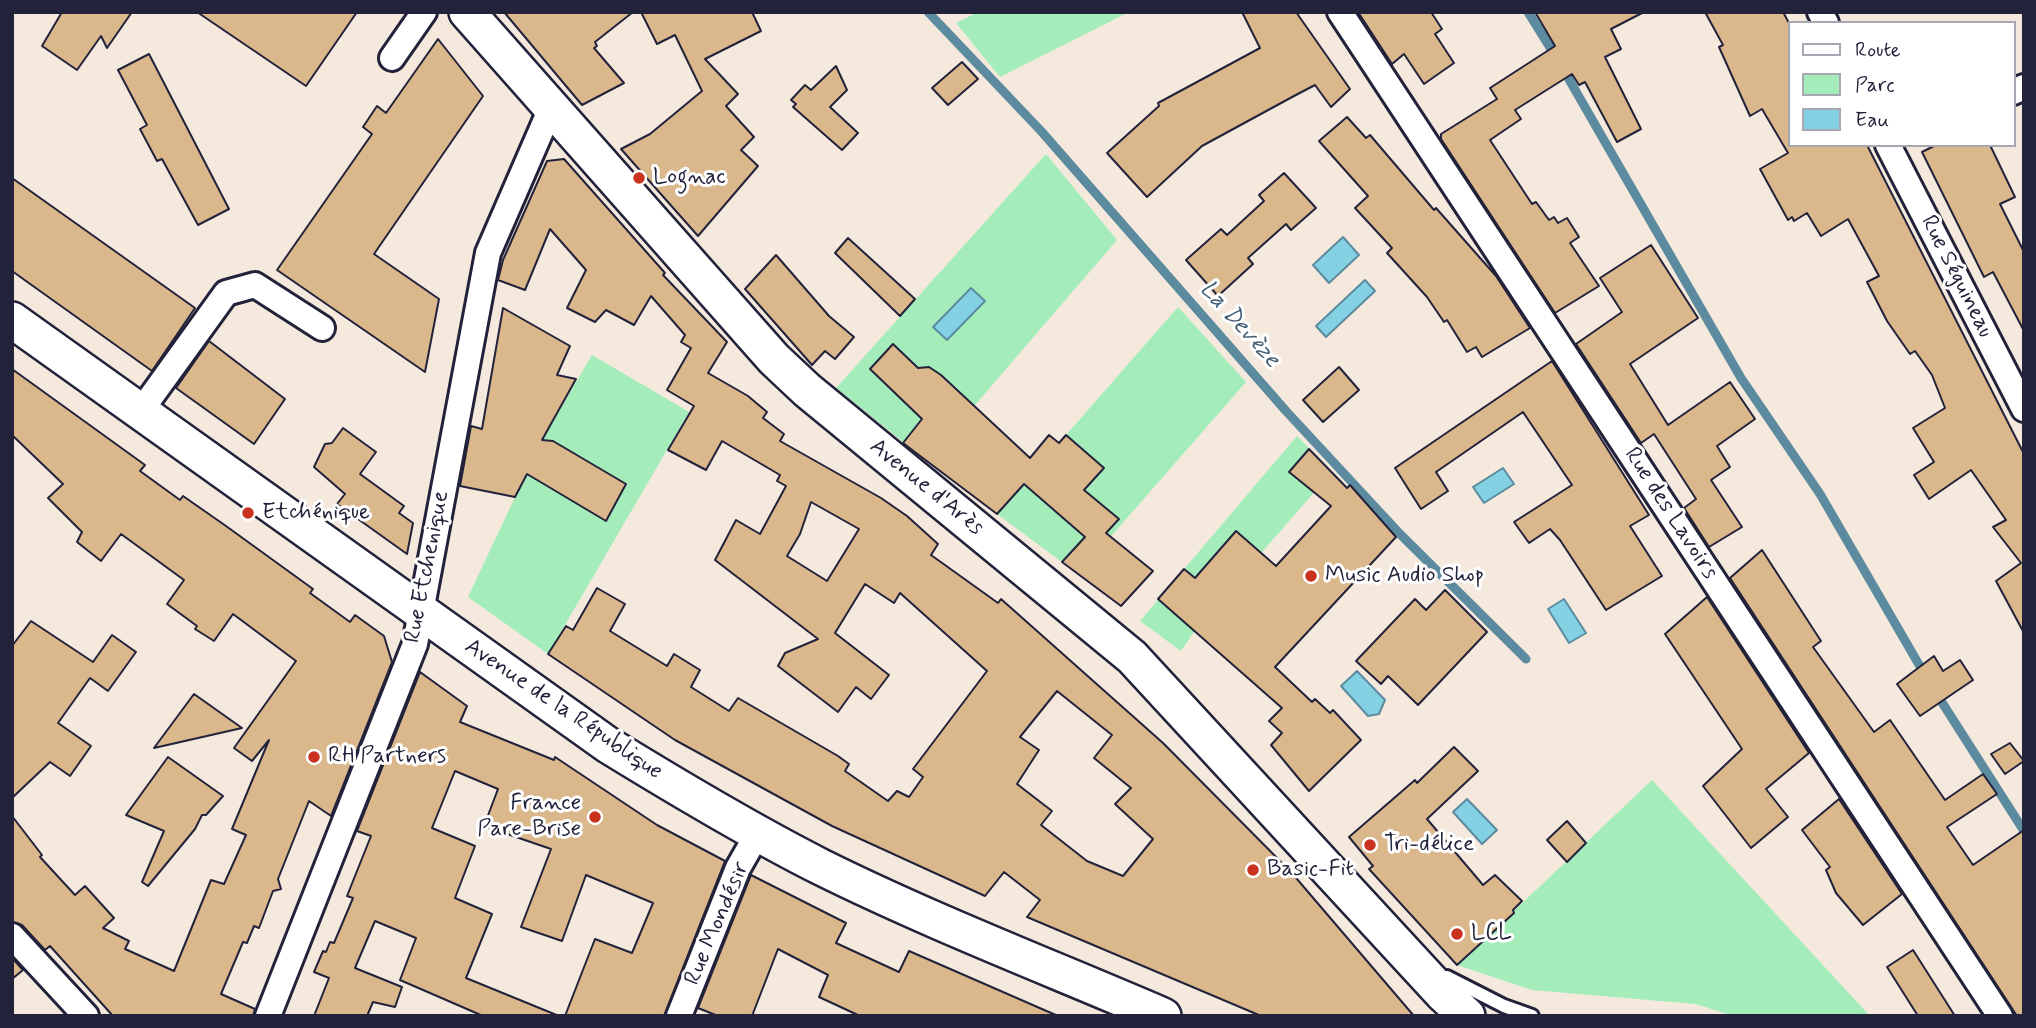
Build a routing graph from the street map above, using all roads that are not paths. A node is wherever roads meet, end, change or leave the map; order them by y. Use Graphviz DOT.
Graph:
graph roads {
  1 [pos="424,12"];
  2 [pos="467,12"];
  3 [pos="1340,12"];
  4 [pos="392,58"];
  5 [pos="551,108"];
  6 [pos="1893,147"];
  7 [pos="12,320"];
  8 [pos="322,328"];
  9 [pos="2022,400"];
  10 [pos="140,412"];
  11 [pos="421,612"];
  12 [pos="758,833"];
  13 [pos="12,936"];
  14 [pos="1402,947"];
  15 [pos="1105,1004"];
  16 [pos="86,1016"];
  17 [pos="268,1016"];
  18 [pos="679,1016"];
  19 [pos="1163,1016"];
  20 [pos="1468,1016"];
  21 [pos="1532,1016"];
  22 [pos="2000,1016"];
  1 -- 4 [label="street"];
  2 -- 5 [label="main road, Avenue d'Arès"];
  3 -- 22 [label="street, Rue des Lavoirs"];
  5 -- 11 [label="street, Rue Etchenique"];
  5 -- 14 [label="main road, Avenue d'Arès"];
  6 -- 9 [label="street, Rue Séguineau"];
  7 -- 10 [label="main road, Avenue de la République"];
  8 -- 10 [label="street"];
  10 -- 11 [label="main road, Avenue de la République"];
  11 -- 12 [label="main road, Avenue de la République"];
  11 -- 17 [label="street, Rue Etchenique"];
  12 -- 15 [label="main road, Avenue de la République"];
  12 -- 18 [label="street, Rue Mondésir"];
  13 -- 16 [label="street"];
  14 -- 20 [label="main road, Avenue d'Arès"];
  14 -- 21 [label="lane, Avenue d'Arès"];
  15 -- 19 [label="main road, Avenue de la République"];
}
